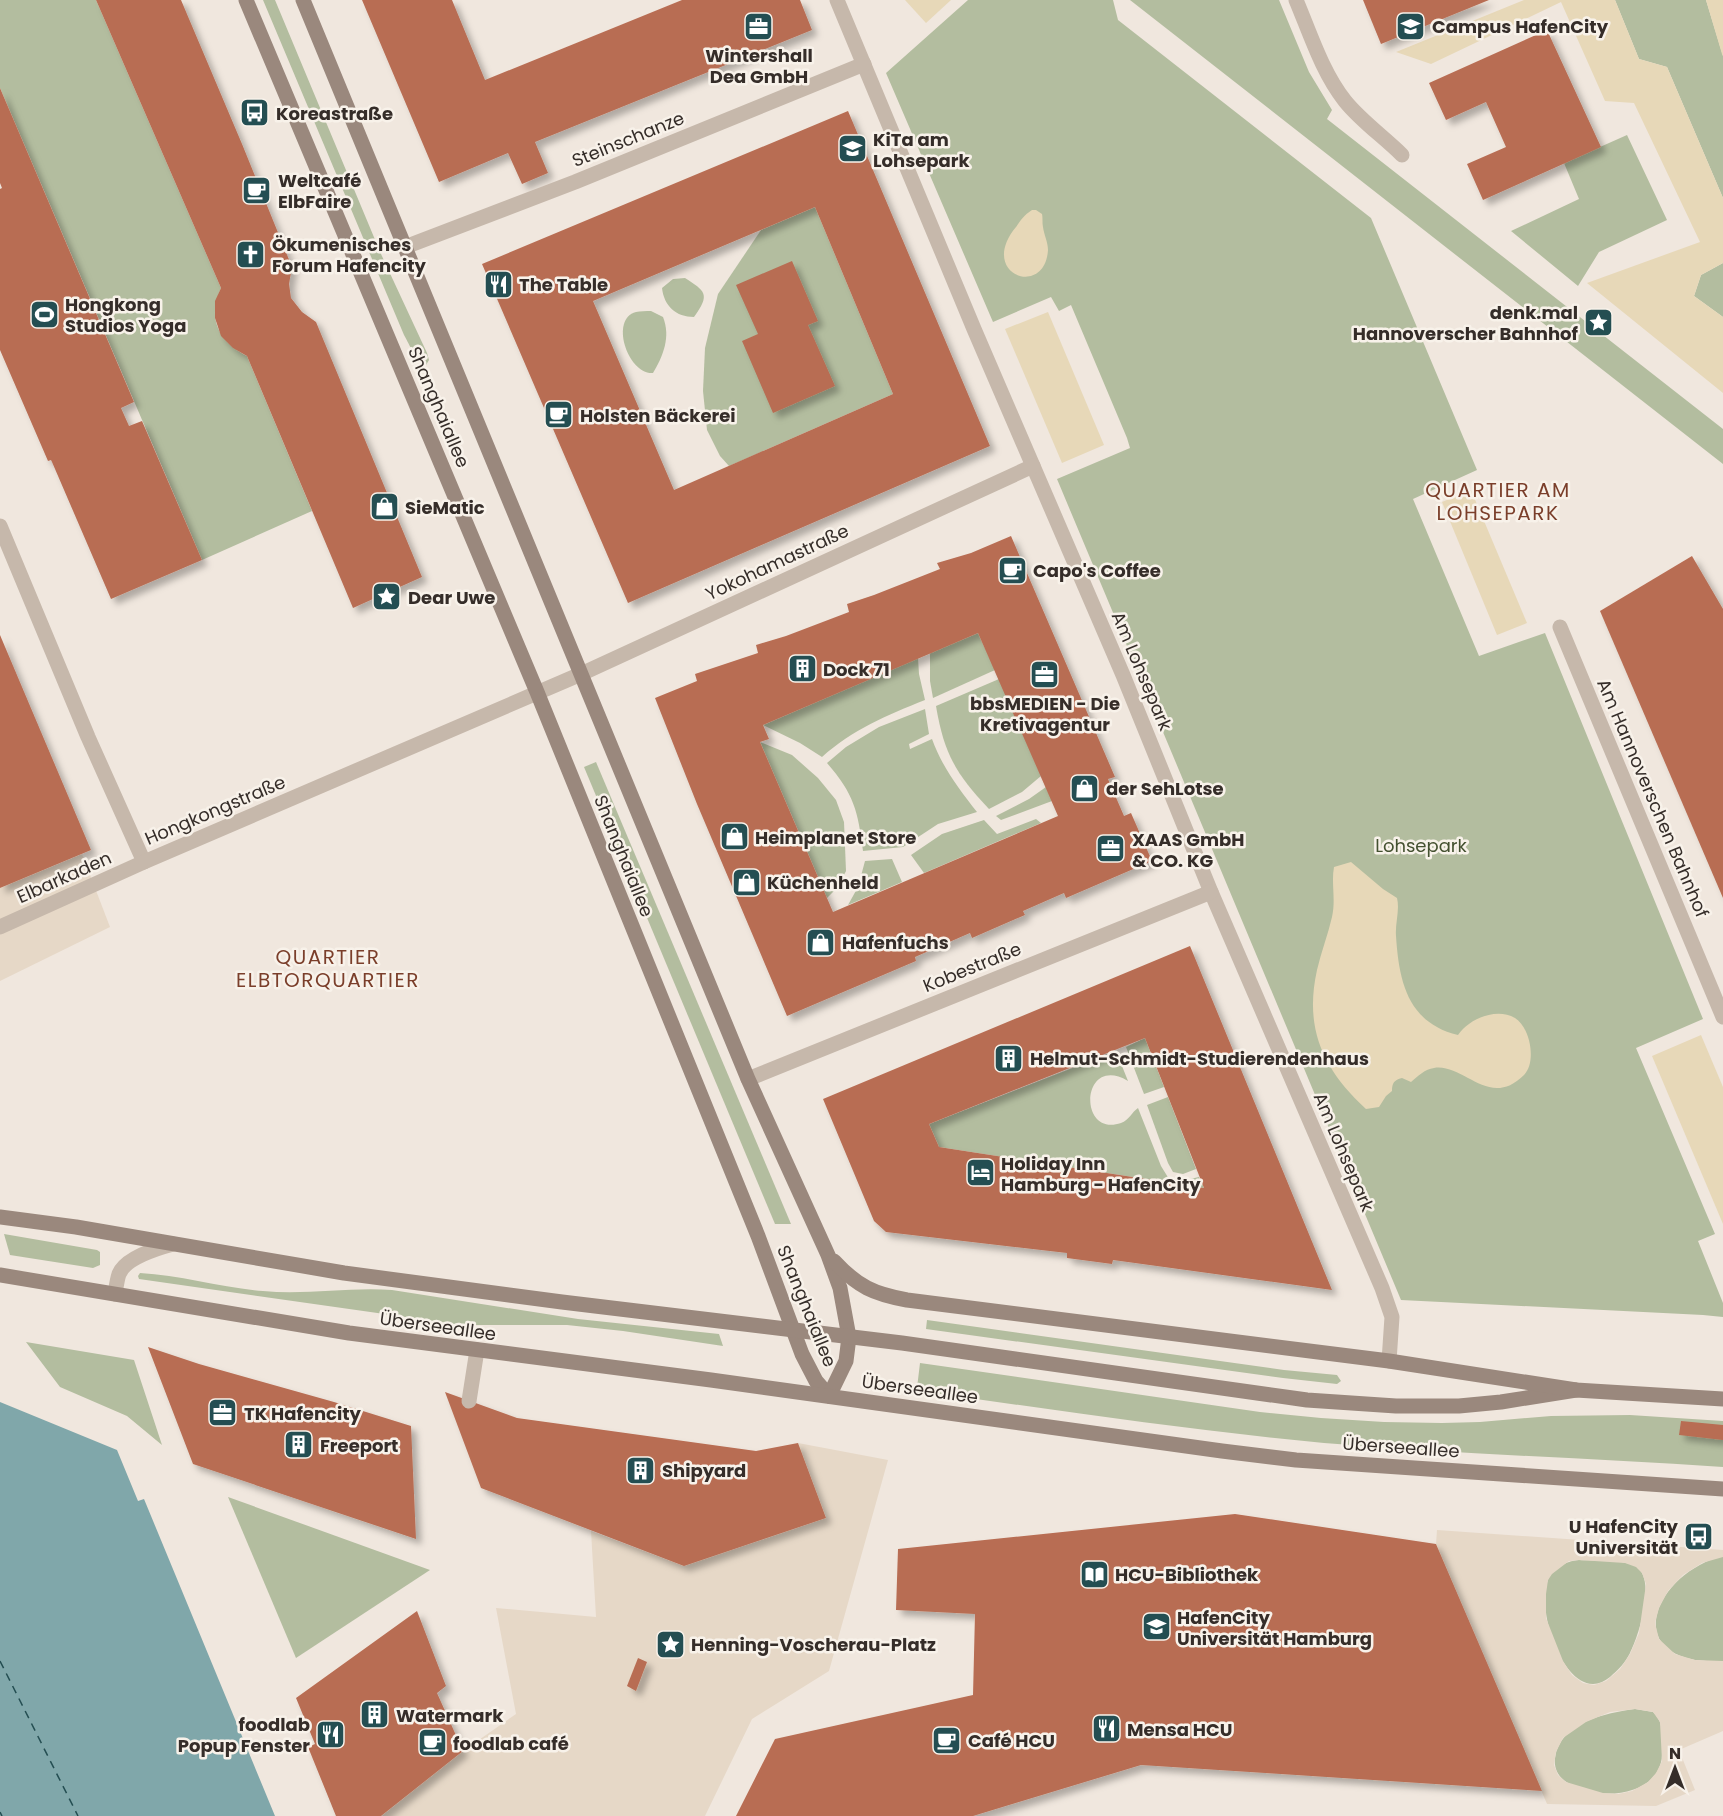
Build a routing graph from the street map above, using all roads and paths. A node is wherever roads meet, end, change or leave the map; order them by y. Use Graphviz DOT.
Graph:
graph roads {
  1 [pos="246,0"];
  2 [pos="303,0"];
  3 [pos="837,0"];
  4 [pos="1296,0"];
  5 [pos="864,64"];
  6 [pos="1402,155"];
  7 [pos="405,247"];
  8 [pos="1033,466"];
  9 [pos="0,526"];
  10 [pos="1560,627"];
  11 [pos="581,674"];
  12 [pos="537,692"];
  13 [pos="144,862"];
  14 [pos="1211,892"];
  15 [pos="0,927"];
  16 [pos="1723,1017"];
  17 [pos="748,1079"];
  18 [pos="0,1217"];
  19 [pos="173,1244"];
  20 [pos="828,1255"];
  21 [pos="0,1275"];
  22 [pos="115,1294"];
  23 [pos="793,1330"];
  24 [pos="849,1337"];
  25 [pos="477,1350"];
  26 [pos="1389,1361"];
  27 [pos="1576,1390"];
  28 [pos="829,1396"];
  29 [pos="1723,1399"];
  30 [pos="469,1401"];
  31 [pos="1723,1489"];
  1 -- 12 [label="main road, Shanghaiallee"];
  2 -- 7 [label="main road, Shanghaiallee"];
  3 -- 5 [label="street, Am Lohsepark"];
  4 -- 6 [label="street"];
  5 -- 7 [label="street, Steinschanze"];
  5 -- 8 [label="street, Am Lohsepark"];
  7 -- 11 [label="main road, Shanghaiallee"];
  8 -- 11 [label="street, Yokohamastraße"];
  8 -- 14 [label="street, Am Lohsepark"];
  9 -- 13 [label="street, Hongkongstraße"];
  10 -- 16 [label="street, Am Hannoverschen Bahnhof"];
  11 -- 12 [label="street, Yokohamastraße"];
  11 -- 17 [label="main road, Shanghaiallee"];
  12 -- 13 [label="street, Hongkongstraße"];
  12 -- 23 [label="main road, Shanghaiallee"];
  13 -- 15 [label="street, Elbarkaden"];
  14 -- 17 [label="street, Kobestraße"];
  14 -- 26 [label="street, Am Lohsepark"];
  17 -- 20 [label="main road, Shanghaiallee"];
  18 -- 19 [label="main road"];
  19 -- 22 [label="street"];
  19 -- 23 [label="main road"];
  20 -- 24 [label="main road, Shanghaiallee"];
  20 -- 26 [label="main road"];
  21 -- 22 [label="main road, Überseeallee"];
  22 -- 25 [label="main road, Überseeallee"];
  23 -- 24 [label="main road"];
  23 -- 28 [label="main road, Shanghaiallee"];
  24 -- 27 [label="main road"];
  24 -- 28 [label="main road, Shanghaiallee"];
  25 -- 28 [label="main road, Überseeallee"];
  25 -- 30 [label="street"];
  26 -- 27 [label="main road"];
  27 -- 29 [label="main road"];
  28 -- 31 [label="main road, Überseeallee"];
}
